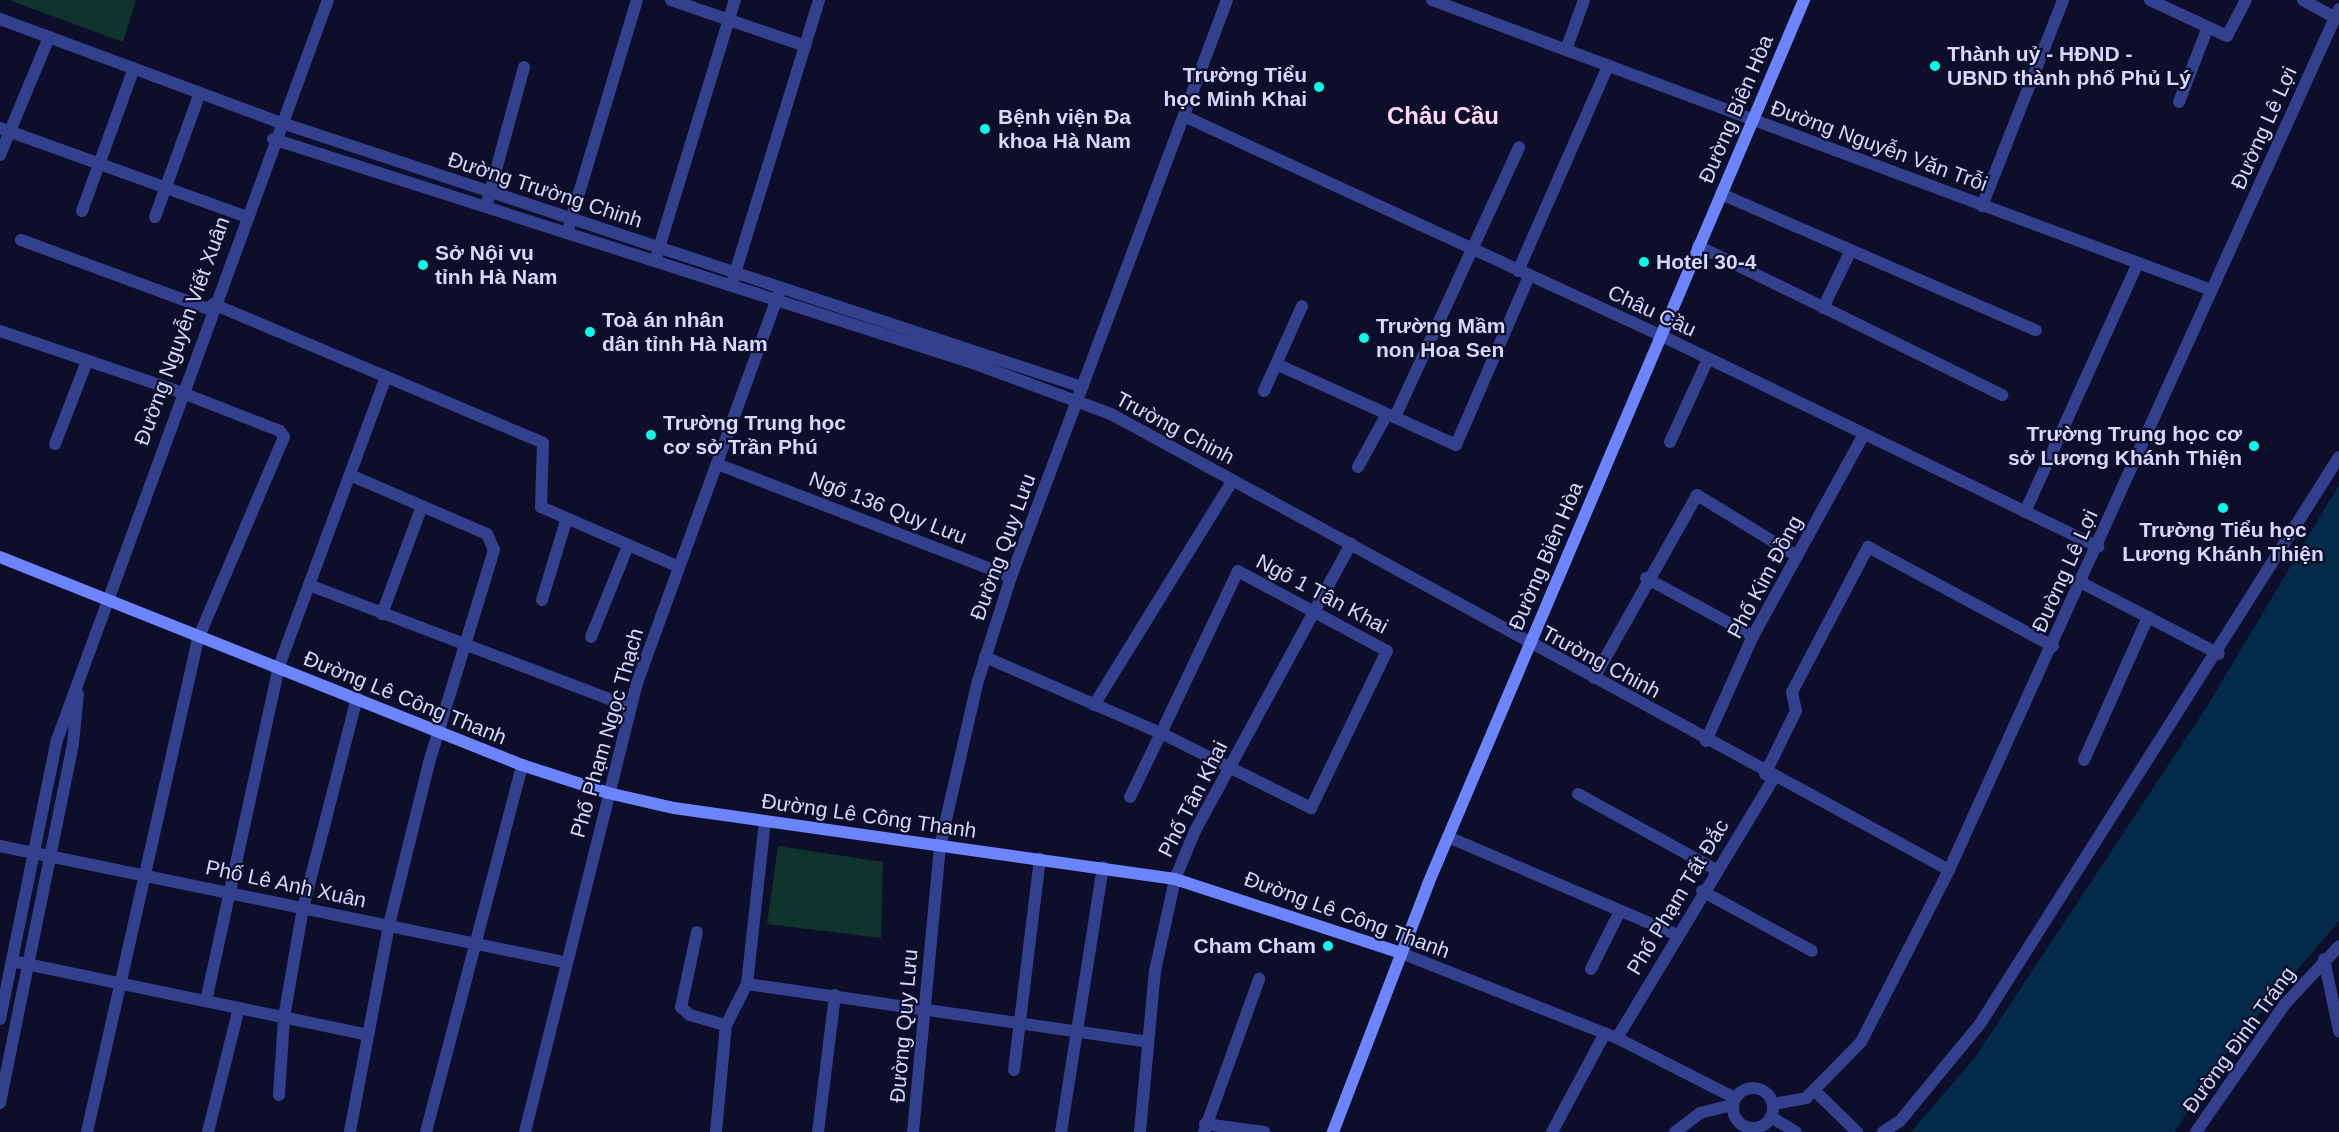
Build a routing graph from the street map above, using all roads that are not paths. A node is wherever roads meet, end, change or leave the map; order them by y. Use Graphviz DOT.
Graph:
graph roads {
  1 [pos="328,0"];
  2 [pos="637,0"];
  3 [pos="671,0"];
  4 [pos="735,0"];
  5 [pos="819,0"];
  6 [pos="1227,0"];
  7 [pos="1584,0"];
  8 [pos="1804,0"];
  9 [pos="2063,0"];
  10 [pos="2150,0"];
  11 [pos="2246,0"];
  12 [pos="2303,0"];
  13 [pos="1441,2"];
  14 [pos="2336,13"];
  15 [pos="0,19"];
  16 [pos="729,20"];
  17 [pos="2208,27"];
  18 [pos="49,37"];
  19 [pos="805,46"];
  20 [pos="1566,50"];
  21 [pos="1608,66"];
  22 [pos="524,67"];
  23 [pos="134,68"];
  24 [pos="200,93"];
  25 [pos="2179,102"];
  26 [pos="1186,117"];
  27 [pos="1753,121"];
  28 [pos="279,122"];
  29 [pos="5,130"];
  30 [pos="273,139"];
  31 [pos="1519,147"];
  32 [pos="0,155"];
  33 [pos="388,158"];
  34 [pos="100,164"];
  35 [pos="382,174"];
  36 [pos="165,187"];
  37 [pos="491,192"];
  38 [pos="1721,194"];
  39 [pos="1982,206"];
  40 [pos="486,207"];
  41 [pos="82,211"];
  42 [pos="245,216"];
  43 [pos="155,217"];
  44 [pos="572,219"];
  45 [pos="567,233"];
  46 [pos="21,240"];
  47 [pos="1698,246"];
  48 [pos="660,249"];
  49 [pos="1471,249"];
  50 [pos="1851,250"];
  51 [pos="655,261"];
  52 [pos="2138,263"];
  53 [pos="1524,273"];
  54 [pos="732,279"];
  55 [pos="782,288"];
  56 [pos="2211,290"];
  57 [pos="776,300"];
  58 [pos="1302,306"];
  59 [pos="212,307"];
  60 [pos="1823,308"];
  61 [pos="885,320"];
  62 [pos="2036,330"];
  63 [pos="0,331"];
  64 [pos="880,333"];
  65 [pos="1660,335"];
  66 [pos="947,348"];
  67 [pos="1708,359"];
  68 [pos="87,361"];
  69 [pos="1276,364"];
  70 [pos="1019,366"];
  71 [pos="386,377"];
  72 [pos="1015,379"];
  73 [pos="1082,387"];
  74 [pos="1264,391"];
  75 [pos="180,392"];
  76 [pos="2002,395"];
  77 [pos="1077,401"];
  78 [pos="1391,415"];
  79 [pos="1864,434"];
  80 [pos="1670,442"];
  81 [pos="55,444"];
  82 [pos="2339,457"];
  83 [pos="717,464"];
  84 [pos="1358,467"];
  85 [pos="350,475"];
  86 [pos="1233,480"];
  87 [pos="422,506"];
  88 [pos="2025,512"];
  89 [pos="566,521"];
  90 [pos="1351,544"];
  91 [pos="628,546"];
  92 [pos="2098,547"];
  93 [pos="1797,556"];
  94 [pos="0,557"];
  95 [pos="679,567"];
  96 [pos="1011,576"];
  97 [pos="1646,578"];
  98 [pos="2082,583"];
  99 [pos="309,585"];
  100 [pos="542,600"];
  101 [pos="104,602"];
  102 [pos="1317,613"];
  103 [pos="382,614"];
  104 [pos="2148,617"];
  105 [pos="1754,636"];
  106 [pos="591,637"];
  107 [pos="198,639"];
  108 [pos="467,645"];
  109 [pos="1529,645"];
  110 [pos="2053,646"];
  111 [pos="2219,654"];
  112 [pos="985,657"];
  113 [pos="278,669"];
  114 [pos="79,678"];
  115 [pos="1594,678"];
  116 [pos="357,698"];
  117 [pos="1094,705"];
  118 [pos="631,707"];
  119 [pos="439,733"];
  120 [pos="1161,734"];
  121 [pos="1706,741"];
  122 [pos="2084,760"];
  123 [pos="522,765"];
  124 [pos="1230,766"];
  125 [pos="1770,776"];
  126 [pos="608,793"];
  127 [pos="1578,794"];
  128 [pos="1130,797"];
  129 [pos="765,822"];
  130 [pos="1448,837"];
  131 [pos="0,846"];
  132 [pos="940,846"];
  133 [pos="34,853"];
  134 [pos="50,856"];
  135 [pos="1040,859"];
  136 [pos="1103,867"];
  137 [pos="1716,870"];
  138 [pos="1949,870"];
  139 [pos="142,875"];
  140 [pos="1175,879"];
  141 [pos="1702,891"];
  142 [pos="230,892"];
  143 [pos="303,908"];
  144 [pos="1620,911"];
  145 [pos="389,925"];
  146 [pos="697,932"];
  147 [pos="1675,934"];
  148 [pos="478,944"];
  149 [pos="2339,946"];
  150 [pos="1812,951"];
  151 [pos="1401,953"];
  152 [pos="2325,959"];
  153 [pos="12,961"];
  154 [pos="564,962"];
  155 [pos="28,965"];
  156 [pos="1591,969"];
  157 [pos="1259,979"];
  158 [pos="119,983"];
  159 [pos="747,984"];
  160 [pos="835,995"];
  161 [pos="206,1001"];
  162 [pos="925,1007"];
  163 [pos="239,1008"];
  164 [pos="284,1017"];
  165 [pos="0,1019"];
  166 [pos="1020,1022"];
  167 [pos="726,1025"];
  168 [pos="1077,1031"];
  169 [pos="2339,1031"];
  170 [pos="365,1034"];
  171 [pos="1611,1035"];
  172 [pos="1148,1042"];
  173 [pos="5,1049"];
  174 [pos="1014,1070"];
  175 [pos="1815,1091"];
  176 [pos="279,1095"];
  177 [pos="1734,1102"];
  178 [pos="0,1103"];
  179 [pos="1772,1111"];
  180 [pos="1205,1128"];
  181 [pos="87,1132"];
  182 [pos="208,1132"];
  183 [pos="350,1132"];
  184 [pos="426,1132"];
  185 [pos="525,1132"];
  186 [pos="716,1132"];
  187 [pos="818,1132"];
  188 [pos="913,1132"];
  189 [pos="1060,1132"];
  190 [pos="1140,1132"];
  191 [pos="1264,1132"];
  192 [pos="1333,1132"];
  193 [pos="1552,1132"];
  194 [pos="1675,1132"];
  195 [pos="1796,1132"];
  196 [pos="1857,1132"];
  197 [pos="1883,1132"];
  198 [pos="2196,1132"];
  1 -- 28 [label="street, Đường Nguyễn Viết Xuân"];
  2 -- 44 [label="street"];
  3 -- 16 [label="street"];
  4 -- 16 [label="street"];
  5 -- 19 [label="street"];
  6 -- 26 [label="street, Đường Quy Lưu"];
  7 -- 20 [label="street"];
  8 -- 27 [label="main road, Đường Biên Hòa"];
  9 -- 39 [label="street"];
  10 -- 17 [label="street"];
  11 -- 17 [label="street"];
  12 -- 14 [label="street"];
  13 -- 20 [label="street, Đường Nguyễn Văn Trỗi"];
  14 -- 56 [label="street, Đường Lê Lợi"];
  15 -- 18 [label="street, Đường Trường Chinh"];
  16 -- 19 [label="street"];
  16 -- 48 [label="street"];
  17 -- 25 [label="street"];
  18 -- 23 [label="street, Đường Trường Chinh"];
  18 -- 29 [label="street"];
  19 -- 54 [label="street"];
  20 -- 21 [label="street, Đường Nguyễn Văn Trỗi"];
  21 -- 27 [label="street, Đường Nguyễn Văn Trỗi"];
  21 -- 53 [label="street"];
  22 -- 37 [label="street"];
  23 -- 24 [label="street, Đường Trường Chinh"];
  23 -- 34 [label="street"];
  24 -- 28 [label="street, Đường Trường Chinh"];
  24 -- 36 [label="street"];
  26 -- 49 [label="street, Châu Cầu"];
  26 -- 73 [label="street, Đường Quy Lưu"];
  27 -- 38 [label="main road, Đường Biên Hòa"];
  27 -- 39 [label="street, Đường Nguyễn Văn Trỗi"];
  28 -- 30 [label="street, Đường Nguyễn Viết Xuân"];
  28 -- 33 [label="street, Đường Trường Chinh"];
  29 -- 32 [label="street"];
  29 -- 34 [label="street"];
  30 -- 35 [label="street, Đường Trường Chinh"];
  30 -- 42 [label="street, Đường Nguyễn Viết Xuân"];
  31 -- 49 [label="street"];
  33 -- 35 [label="street"];
  33 -- 37 [label="street, Đường Trường Chinh"];
  34 -- 36 [label="street"];
  34 -- 41 [label="street"];
  35 -- 40 [label="street, Đường Trường Chinh"];
  36 -- 42 [label="street"];
  36 -- 43 [label="street"];
  37 -- 40 [label="street"];
  37 -- 44 [label="street, Đường Trường Chinh"];
  38 -- 47 [label="main road, Đường Biên Hòa"];
  38 -- 50 [label="street"];
  39 -- 52 [label="street, Đường Nguyễn Văn Trỗi"];
  40 -- 45 [label="street, Đường Trường Chinh"];
  42 -- 59 [label="street, Đường Nguyễn Viết Xuân"];
  44 -- 45 [label="street"];
  44 -- 48 [label="street, Đường Trường Chinh"];
  45 -- 51 [label="street, Đường Trường Chinh"];
  46 -- 59 [label="street"];
  47 -- 60 [label="street"];
  47 -- 65 [label="main road, Đường Biên Hòa"];
  48 -- 51 [label="street"];
  48 -- 54 [label="street, Đường Trường Chinh"];
  49 -- 53 [label="street, Châu Cầu"];
  49 -- 78 [label="street"];
  50 -- 60 [label="street"];
  50 -- 62 [label="street"];
  51 -- 54 [label="street, Đường Trường Chinh"];
  52 -- 56 [label="street, Đường Nguyễn Văn Trỗi"];
  52 -- 88 [label="street"];
  53 -- 65 [label="street, Châu Cầu"];
  53 -- 78 [label="street"];
  54 -- 55 [label="street, Đường Trường Chinh"];
  54 -- 57 [label="street, Đường Trường Chinh"];
  55 -- 57 [label="street, Phố Phạm Ngọc Thạch"];
  55 -- 61 [label="street, Đường Trường Chinh"];
  56 -- 92 [label="street, Đường Lê Lợi"];
  57 -- 64 [label="street, Đường Trường Chinh"];
  57 -- 83 [label="street, Phố Phạm Ngọc Thạch"];
  58 -- 69 [label="street"];
  59 -- 71 [label="street"];
  59 -- 75 [label="street, Đường Nguyễn Viết Xuân"];
  60 -- 76 [label="street"];
  61 -- 64 [label="street"];
  61 -- 66 [label="street, Đường Trường Chinh"];
  63 -- 68 [label="street"];
  64 -- 66 [label="street, Đường Trường Chinh"];
  65 -- 67 [label="street, Châu Cầu"];
  65 -- 109 [label="main road, Đường Biên Hòa"];
  66 -- 70 [label="street, Đường Trường Chinh"];
  66 -- 72 [label="street, Đường Trường Chinh"];
  67 -- 79 [label="street, Châu Cầu"];
  67 -- 80 [label="street"];
  68 -- 75 [label="street"];
  68 -- 81 [label="street"];
  69 -- 74 [label="street"];
  69 -- 78 [label="street"];
  70 -- 72 [label="street"];
  70 -- 73 [label="street, Đường Trường Chinh"];
  71 -- 85 [label="street"];
  71 -- 89 [label="street"];
  72 -- 77 [label="street, Đường Trường Chinh"];
  73 -- 77 [label="street, Đường Quy Lưu"];
  75 -- 101 [label="street, Đường Nguyễn Viết Xuân"];
  75 -- 107 [label="street"];
  77 -- 86 [label="street, Trường Chinh"];
  77 -- 96 [label="street, Đường Quy Lưu"];
  78 -- 84 [label="street"];
  79 -- 88 [label="street, Châu Cầu"];
  79 -- 93 [label="street, Phố Kim Đồng"];
  82 -- 111 [label="street"];
  83 -- 95 [label="street, Phố Phạm Ngọc Thạch"];
  83 -- 96 [label="street, Ngõ 136 Quy Lưu"];
  85 -- 87 [label="street"];
  85 -- 99 [label="street"];
  86 -- 90 [label="street, Trường Chinh"];
  86 -- 117 [label="street"];
  87 -- 103 [label="street"];
  87 -- 108 [label="street"];
  88 -- 92 [label="street, Châu Cầu"];
  89 -- 91 [label="street"];
  89 -- 100 [label="street"];
  90 -- 102 [label="street, Phố Tân Khai"];
  90 -- 109 [label="street, Trường Chinh"];
  91 -- 95 [label="street"];
  91 -- 106 [label="street"];
  92 -- 98 [label="street, Đường Lê Lợi"];
  93 -- 97 [label="street"];
  93 -- 105 [label="street, Phố Kim Đồng"];
  94 -- 101 [label="main road, Đường Lê Công Thanh"];
  95 -- 118 [label="street, Phố Phạm Ngọc Thạch"];
  96 -- 112 [label="street, Đường Quy Lưu"];
  97 -- 105 [label="street"];
  97 -- 115 [label="street"];
  98 -- 104 [label="street"];
  98 -- 110 [label="street, Đường Lê Lợi"];
  99 -- 103 [label="street"];
  99 -- 113 [label="street"];
  101 -- 107 [label="main road, Đường Lê Công Thanh"];
  101 -- 114 [label="street, Đường Nguyễn Viết Xuân"];
  102 -- 120 [label="street, Ngõ 1 Tân Khai"];
  102 -- 124 [label="street, Phố Tân Khai"];
  102 -- 124 [label="street, Ngõ 1 Tân Khai"];
  103 -- 108 [label="street"];
  104 -- 111 [label="street"];
  104 -- 122 [label="street"];
  105 -- 121 [label="street, Phố Kim Đồng"];
  107 -- 113 [label="main road, Đường Lê Công Thanh"];
  107 -- 139 [label="street"];
  108 -- 118 [label="street"];
  108 -- 119 [label="street"];
  109 -- 115 [label="street, Trường Chinh"];
  109 -- 130 [label="main road, Đường Biên Hòa"];
  110 -- 125 [label="street, Phố Phạm Tất Đắc"];
  110 -- 138 [label="street, Đường Lê Lợi"];
  111 -- 197 [label="street"];
  112 -- 117 [label="street"];
  112 -- 132 [label="street, Đường Quy Lưu"];
  113 -- 116 [label="main road, Đường Lê Công Thanh"];
  113 -- 142 [label="street"];
  114 -- 133 [label="street, Đường Nguyễn Viết Xuân"];
  114 -- 134 [label="street, Đường Nguyễn Viết Xuân"];
  115 -- 121 [label="street, Trường Chinh"];
  116 -- 119 [label="main road, Đường Lê Công Thanh"];
  116 -- 143 [label="street"];
  117 -- 120 [label="street"];
  118 -- 126 [label="street, Phố Phạm Ngọc Thạch"];
  119 -- 123 [label="main road, Đường Lê Công Thanh"];
  119 -- 145 [label="street"];
  120 -- 124 [label="street"];
  120 -- 128 [label="street"];
  121 -- 125 [label="street, Trường Chinh"];
  123 -- 126 [label="main road, Đường Lê Công Thanh"];
  123 -- 148 [label="street"];
  124 -- 140 [label="street, Phố Tân Khai"];
  125 -- 137 [label="street, Phố Phạm Tất Đắc"];
  125 -- 138 [label="street, Trường Chinh"];
  126 -- 129 [label="main road, Đường Lê Công Thanh"];
  126 -- 154 [label="street, Phố Phạm Ngọc Thạch"];
  127 -- 137 [label="street"];
  129 -- 132 [label="main road, Đường Lê Công Thanh"];
  129 -- 159 [label="street"];
  130 -- 144 [label="street"];
  130 -- 151 [label="main road, Đường Biên Hòa"];
  131 -- 133 [label="street, Phố Lê Anh Xuân"];
  132 -- 135 [label="main road, Đường Lê Công Thanh"];
  132 -- 162 [label="street, Đường Quy Lưu"];
  133 -- 134 [label="street, Phố Lê Anh Xuân"];
  133 -- 153 [label="street, Đường Nguyễn Viết Xuân"];
  134 -- 139 [label="street, Phố Lê Anh Xuân"];
  134 -- 155 [label="street, Đường Nguyễn Viết Xuân"];
  135 -- 136 [label="main road, Đường Lê Công Thanh"];
  135 -- 166 [label="street"];
  136 -- 140 [label="main road, Đường Lê Công Thanh"];
  136 -- 168 [label="street"];
  137 -- 141 [label="street, Phố Phạm Tất Đắc"];
  138 -- 175 [label="street, Đường Lê Lợi"];
  139 -- 142 [label="street, Phố Lê Anh Xuân"];
  139 -- 158 [label="street"];
  140 -- 151 [label="main road, Đường Lê Công Thanh"];
  140 -- 172 [label="street, Phố Tân Khai"];
  141 -- 147 [label="street, Phố Phạm Tất Đắc"];
  141 -- 150 [label="street"];
  142 -- 143 [label="street, Phố Lê Anh Xuân"];
  142 -- 161 [label="street"];
  143 -- 145 [label="street, Phố Lê Anh Xuân"];
  143 -- 164 [label="street"];
  144 -- 147 [label="street"];
  144 -- 156 [label="street"];
  145 -- 148 [label="street, Phố Lê Anh Xuân"];
  145 -- 170 [label="street"];
  146 -- 167 [label="street"];
  147 -- 171 [label="street, Phố Phạm Tất Đắc"];
  148 -- 154 [label="street, Phố Lê Anh Xuân"];
  148 -- 184 [label="street"];
  149 -- 152 [label="street, Đường Đinh Tráng"];
  151 -- 171 [label="street, Đường Lê Công Thanh"];
  151 -- 192 [label="main road, Đường Biên Hòa"];
  152 -- 169 [label="street"];
  152 -- 198 [label="street, Đường Đinh Tráng"];
  153 -- 155 [label="street"];
  153 -- 165 [label="street, Đường Nguyễn Viết Xuân"];
  154 -- 185 [label="street, Phố Phạm Ngọc Thạch"];
  155 -- 158 [label="street"];
  155 -- 173 [label="street, Đường Nguyễn Viết Xuân"];
  157 -- 180 [label="street"];
  158 -- 161 [label="street"];
  158 -- 181 [label="street"];
  159 -- 160 [label="street"];
  159 -- 167 [label="street"];
  160 -- 162 [label="street"];
  160 -- 187 [label="street"];
  161 -- 163 [label="street"];
  162 -- 166 [label="street"];
  162 -- 188 [label="street, Đường Quy Lưu"];
  163 -- 164 [label="street"];
  163 -- 182 [label="street"];
  164 -- 170 [label="street"];
  164 -- 176 [label="street"];
  166 -- 168 [label="street"];
  166 -- 174 [label="street"];
  167 -- 186 [label="street"];
  168 -- 172 [label="street"];
  168 -- 189 [label="street"];
  170 -- 183 [label="street"];
  171 -- 177 [label="street, Đường Lê Công Thanh"];
  171 -- 193 [label="street, Phố Phạm Tất Đắc"];
  172 -- 190 [label="street, Phố Tân Khai"];
  173 -- 178 [label="street, Đường Nguyễn Viết Xuân"];
  175 -- 179 [label="street, Đường Lê Lợi"];
  175 -- 196 [label="street"];
  177 -- 179 [label="street"];
  177 -- 179 [label="street"];
  177 -- 194 [label="street"];
  179 -- 195 [label="street"];
  180 -- 191 [label="street"];
}
